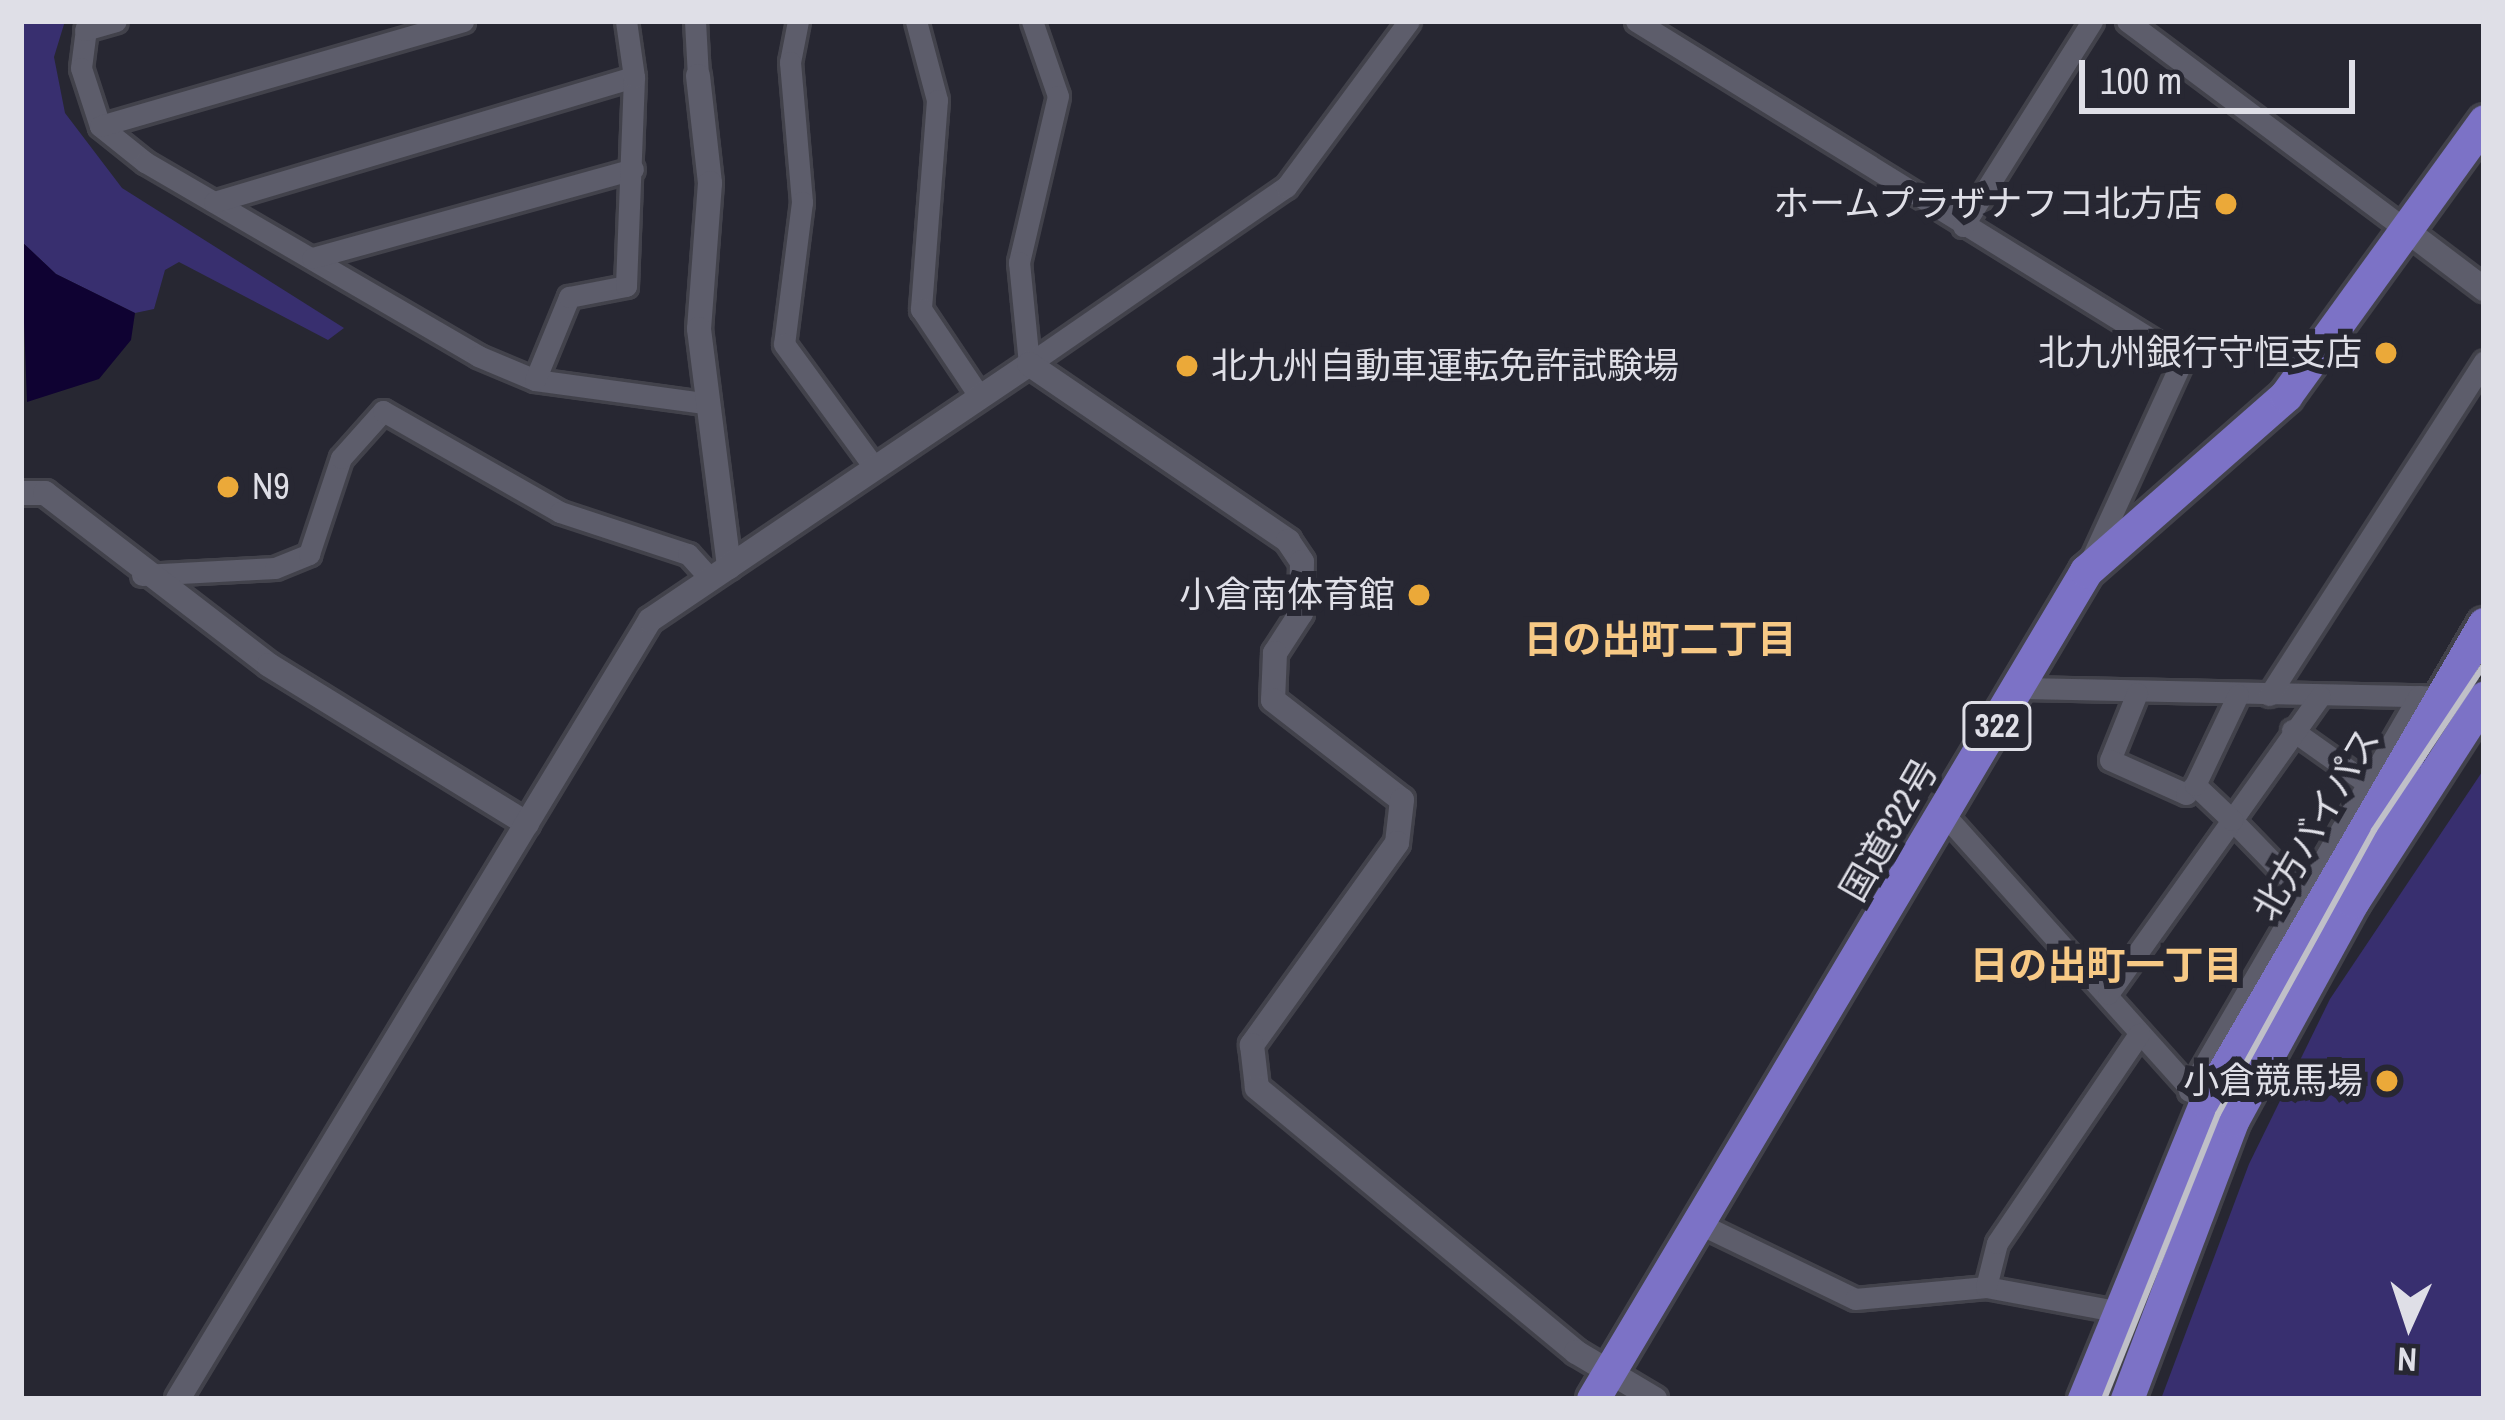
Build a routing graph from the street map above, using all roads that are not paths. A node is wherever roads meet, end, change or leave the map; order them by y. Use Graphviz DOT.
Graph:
graph roads {
  1 [pos="116,21"];
  2 [pos="463,21"];
  3 [pos="626,21"];
  4 [pos="695,21"];
  5 [pos="798,21"];
  6 [pos="916,21"];
  7 [pos="1032,21"];
  8 [pos="1408,21"];
  9 [pos="1636,21"];
  10 [pos="2092,21"];
  11 [pos="2127,21"];
  12 [pos="86,26"];
  13 [pos="698,76"];
  14 [pos="634,77"];
  15 [pos="2484,121"];
  16 [pos="100,127"];
  17 [pos="633,169"];
  18 [pos="214,202"];
  19 [pos="1963,226"];
  20 [pos="2410,233"];
  21 [pos="312,258"];
  22 [pos="2484,289"];
  23 [pos="2484,362"];
  24 [pos="1029,364"];
  25 [pos="536,380"];
  26 [pos="978,394"];
  27 [pos="704,403"];
  28 [pos="874,467"];
  29 [pos="21,494"];
  30 [pos="718,571"];
  31 [pos="2086,571"];
  32 [pos="142,575"];
  33 [pos="2484,624"];
  34 [pos="2022,688"];
  35 [pos="2137,693"];
  36 [pos="2238,694"];
  37 [pos="2270,695"];
  38 [pos="2320,695"];
  39 [pos="2428,696"];
  40 [pos="2484,699"];
  41 [pos="2292,730"];
  42 [pos="2365,781"];
  43 [pos="2195,785"];
  44 [pos="1942,812"];
  45 [pos="2232,820"];
  46 [pos="527,824"];
  47 [pos="2300,890"];
  48 [pos="2108,994"];
  49 [pos="2139,1034"];
  50 [pos="2209,1104"];
  51 [pos="1698,1223"];
  52 [pos="1986,1287"];
  53 [pos="2115,1311"];
  54 [pos="1602,1385"];
  55 [pos="178,1399"];
  56 [pos="1655,1399"];
  57 [pos="2084,1399"];
  58 [pos="2127,1399"];
  1 -- 12 [label="street"];
  2 -- 16 [label="street"];
  3 -- 14 [label="street"];
  4 -- 13 [label="street"];
  5 -- 28 [label="street"];
  6 -- 26 [label="street"];
  7 -- 24 [label="street"];
  8 -- 24 [label="street"];
  9 -- 19 [label="street"];
  10 -- 19 [label="street"];
  11 -- 20 [label="street"];
  12 -- 16 [label="street"];
  13 -- 27 [label="street"];
  14 -- 17 [label="street"];
  14 -- 18 [label="street"];
  15 -- 20 [label="highway, 国道322号 / 322"];
  16 -- 18 [label="street"];
  17 -- 21 [label="street"];
  17 -- 25 [label="street"];
  18 -- 21 [label="street"];
  19 -- 31 [label="street"];
  20 -- 22 [label="street"];
  20 -- 31 [label="highway, 国道322号 / 322"];
  21 -- 25 [label="street"];
  23 -- 37 [label="street"];
  24 -- 26 [label="street"];
  24 -- 54 [label="street"];
  25 -- 27 [label="street"];
  26 -- 28 [label="street"];
  27 -- 30 [label="street"];
  28 -- 30 [label="street"];
  29 -- 32 [label="street"];
  30 -- 32 [label="street"];
  30 -- 46 [label="street"];
  31 -- 34 [label="highway, 国道322号 / 322"];
  32 -- 46 [label="street"];
  33 -- 39 [label="highway, 北方バイパス"];
  34 -- 35 [label="street"];
  34 -- 44 [label="highway, 国道322号 / 322"];
  35 -- 36 [label="street"];
  35 -- 43 [label="street"];
  36 -- 37 [label="street"];
  36 -- 43 [label="street"];
  37 -- 38 [label="street"];
  38 -- 39 [label="street"];
  38 -- 41 [label="street"];
  39 -- 40 [label="street"];
  39 -- 42 [label="street"];
  39 -- 50 [label="highway, 北方バイパス"];
  40 -- 50 [label="highway, 北方バイパス"];
  41 -- 42 [label="street"];
  41 -- 45 [label="street"];
  42 -- 47 [label="street"];
  43 -- 45 [label="street"];
  44 -- 48 [label="street"];
  44 -- 51 [label="highway, 国道322号 / 322"];
  45 -- 47 [label="street"];
  45 -- 48 [label="street"];
  46 -- 55 [label="street"];
  47 -- 50 [label="street"];
  48 -- 49 [label="street"];
  49 -- 50 [label="street"];
  49 -- 52 [label="street"];
  50 -- 53 [label="highway, 北方バイパス"];
  50 -- 58 [label="highway, 北方バイパス"];
  51 -- 52 [label="street"];
  51 -- 54 [label="highway, 国道322号 / 322"];
  52 -- 53 [label="street"];
  53 -- 57 [label="highway, 北方バイパス"];
  54 -- 56 [label="street"];
}
